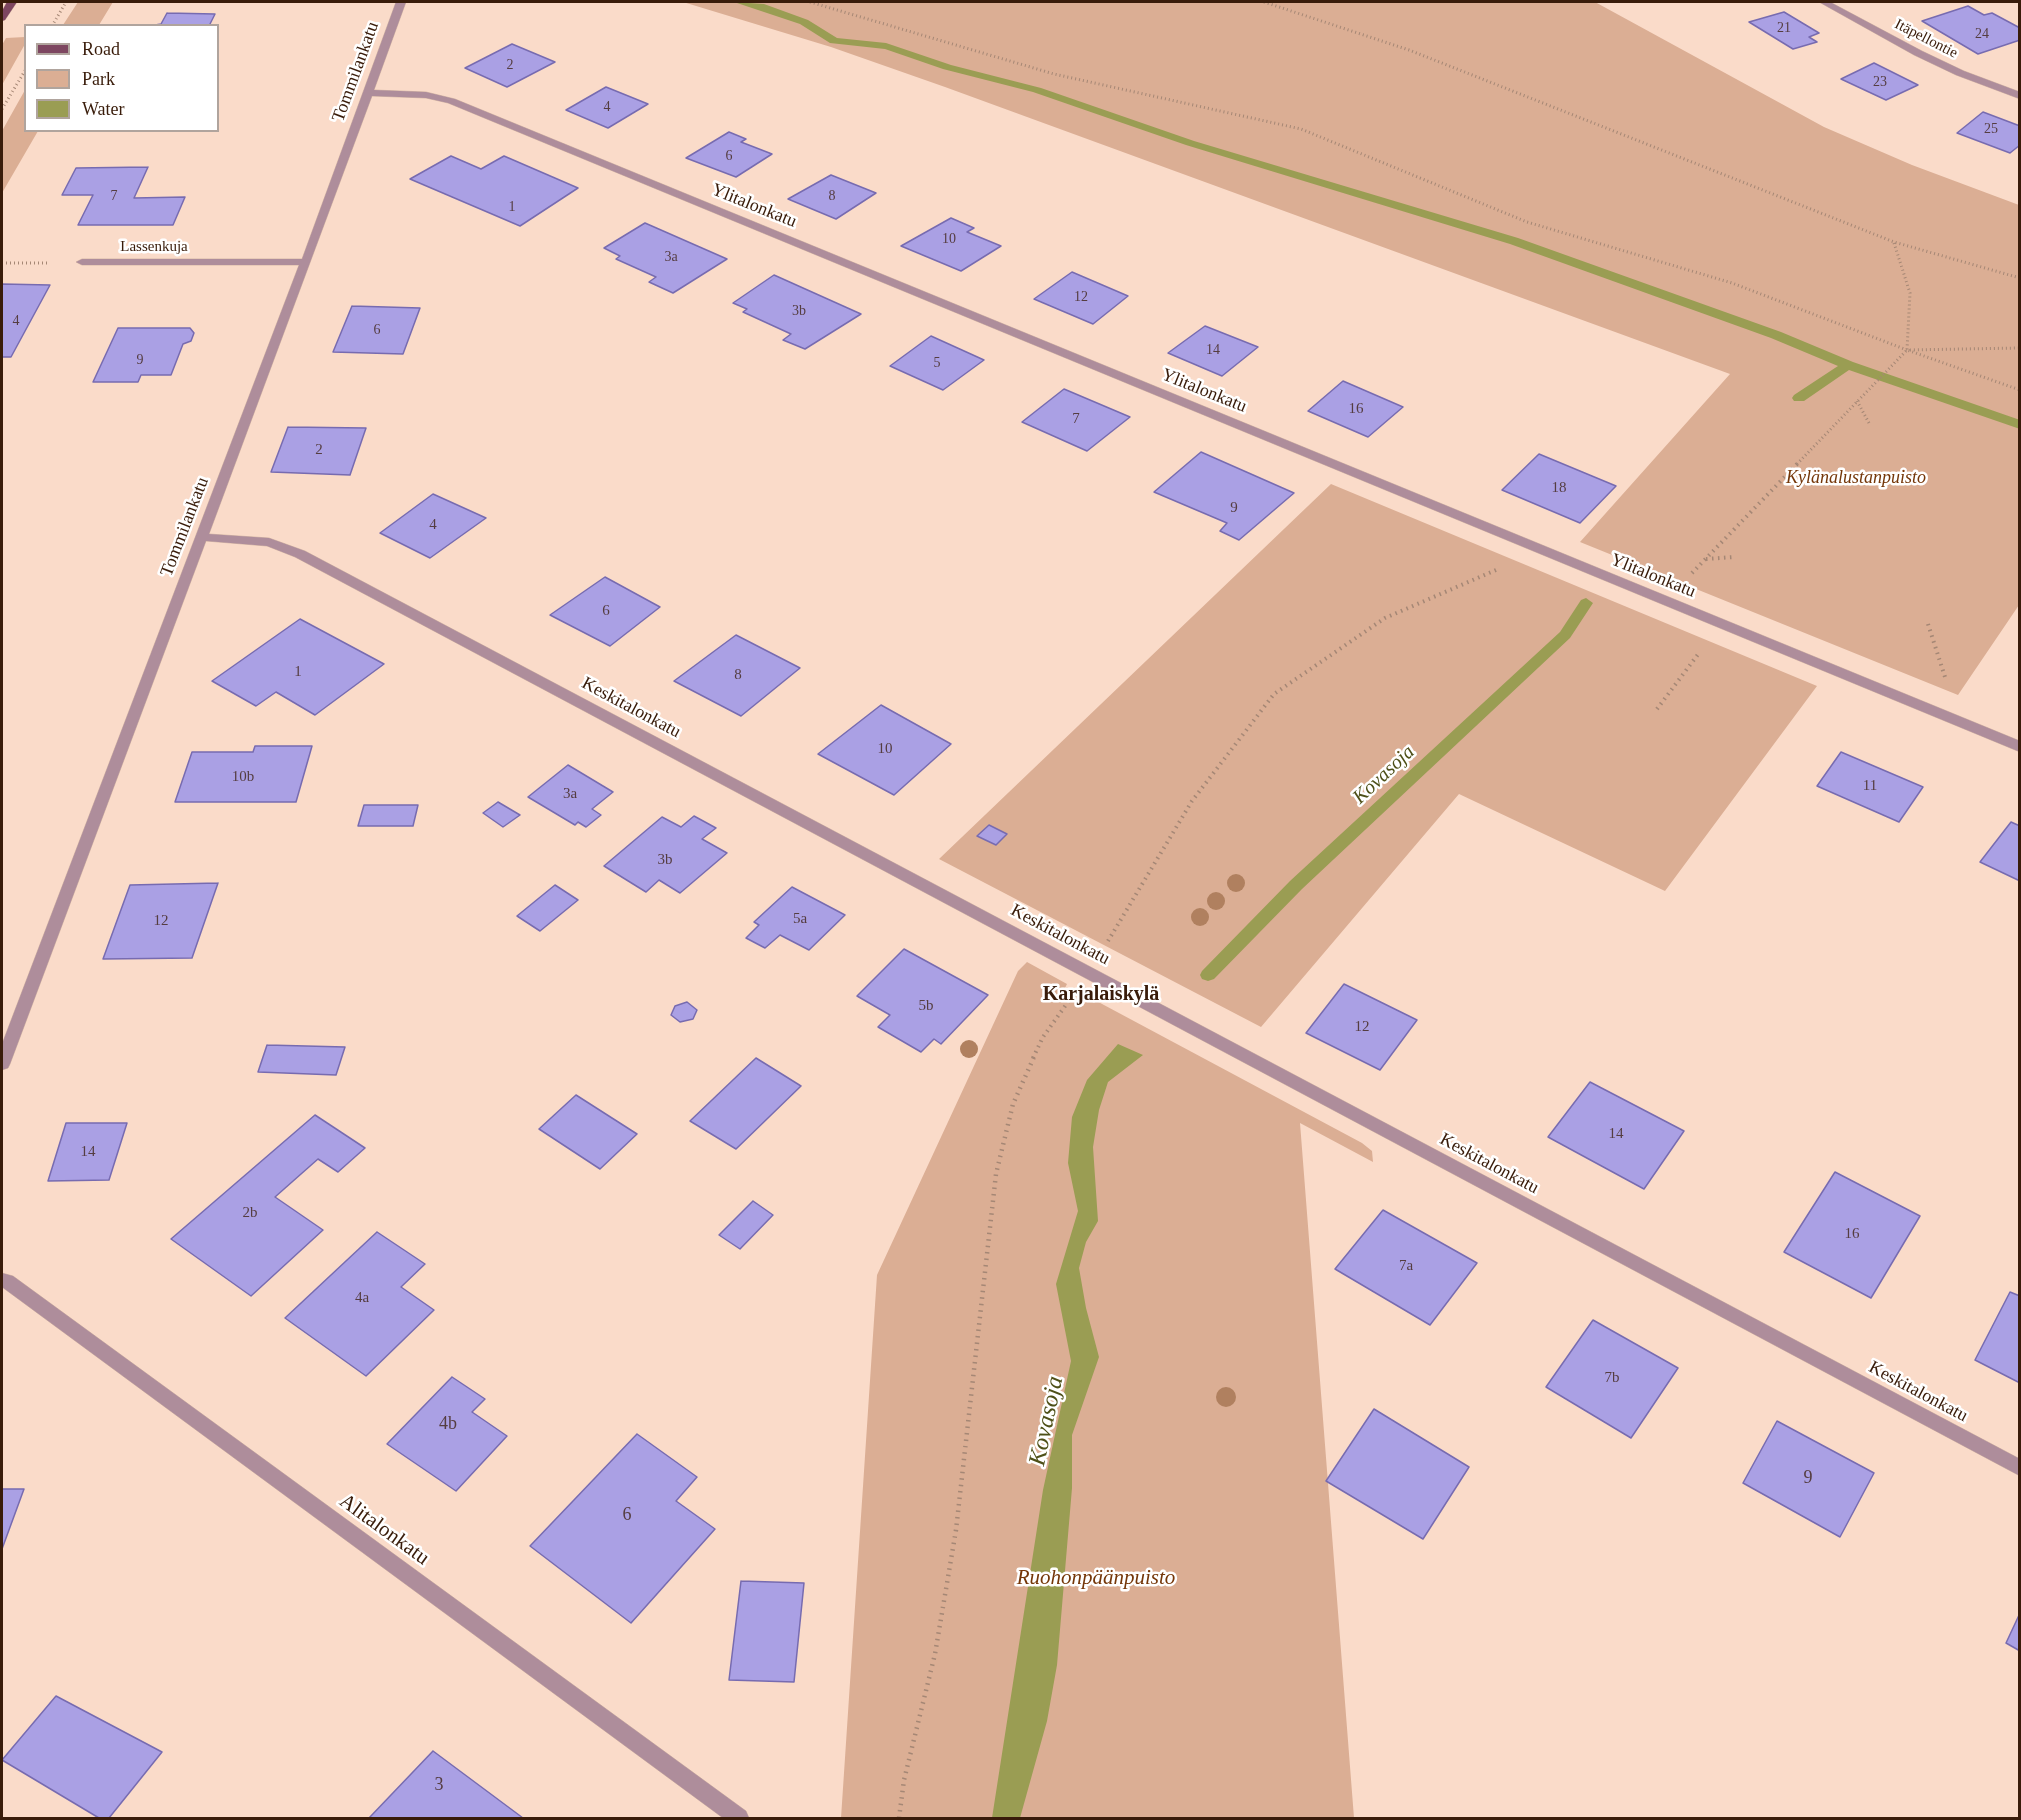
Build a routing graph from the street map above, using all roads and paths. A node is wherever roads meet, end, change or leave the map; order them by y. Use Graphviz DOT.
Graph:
graph roads {
  1 [pos="12,2"];
  2 [pos="66,2"];
  3 [pos="401,2"];
  4 [pos="810,2"];
  5 [pos="1264,2"];
  6 [pos="1824,2"];
  7 [pos="2,18"];
  8 [pos="52,24"];
  9 [pos="24,72"];
  10 [pos="368,93"];
  11 [pos="2019,96"];
  12 [pos="2,109"];
  13 [pos="1894,242"];
  14 [pos="82,262"];
  15 [pos="306,262"];
  16 [pos="2,263"];
  17 [pos="2019,278"];
  18 [pos="2019,348"];
  19 [pos="1907,350"];
  20 [pos="2019,390"];
  21 [pos="1857,401"];
  22 [pos="1869,423"];
  23 [pos="200,537"];
  24 [pos="1734,557"];
  25 [pos="1706,559"];
  26 [pos="1505,567"];
  27 [pos="1659,598"];
  28 [pos="1722,624"];
  29 [pos="1928,624"];
  30 [pos="1947,684"];
  31 [pos="1657,709"];
  32 [pos="2019,747"];
  33 [pos="1089,972"];
  34 [pos="2,1064"];
  35 [pos="2,1280"];
  36 [pos="2019,1468"];
  37 [pos="739,1818"];
  38 [pos="899,1818"];
  1 -- 7 [label="main road"];
  2 -- 8 [label="path"];
  3 -- 10 [label="street, Tommilankatu"];
  4 -- 19 [label="path"];
  5 -- 13 [label="path"];
  6 -- 11 [label="street, Itäpellontie"];
  9 -- 12 [label="path"];
  10 -- 15 [label="street, Tommilankatu"];
  10 -- 27 [label="street, Ylitalonkatu"];
  13 -- 17 [label="path"];
  13 -- 19 [label="path"];
  14 -- 15 [label="street, Lassenkuja"];
  14 -- 16 [label="path"];
  15 -- 23 [label="street, Tommilankatu"];
  18 -- 19 [label="path"];
  19 -- 20 [label="path"];
  19 -- 21 [label="path"];
  21 -- 22 [label="path"];
  21 -- 25 [label="path"];
  23 -- 33 [label="street, Keskitalonkatu"];
  23 -- 34 [label="street, Tommilankatu"];
  24 -- 25 [label="path"];
  25 -- 27 [label="path"];
  26 -- 33 [label="path"];
  27 -- 28 [label="street, Ylitalonkatu"];
  28 -- 31 [label="path"];
  28 -- 32 [label="street, Ylitalonkatu"];
  29 -- 30 [label="path"];
  33 -- 36 [label="street, Keskitalonkatu"];
  33 -- 38 [label="path"];
  35 -- 37 [label="street, Alitalonkatu"];
}
